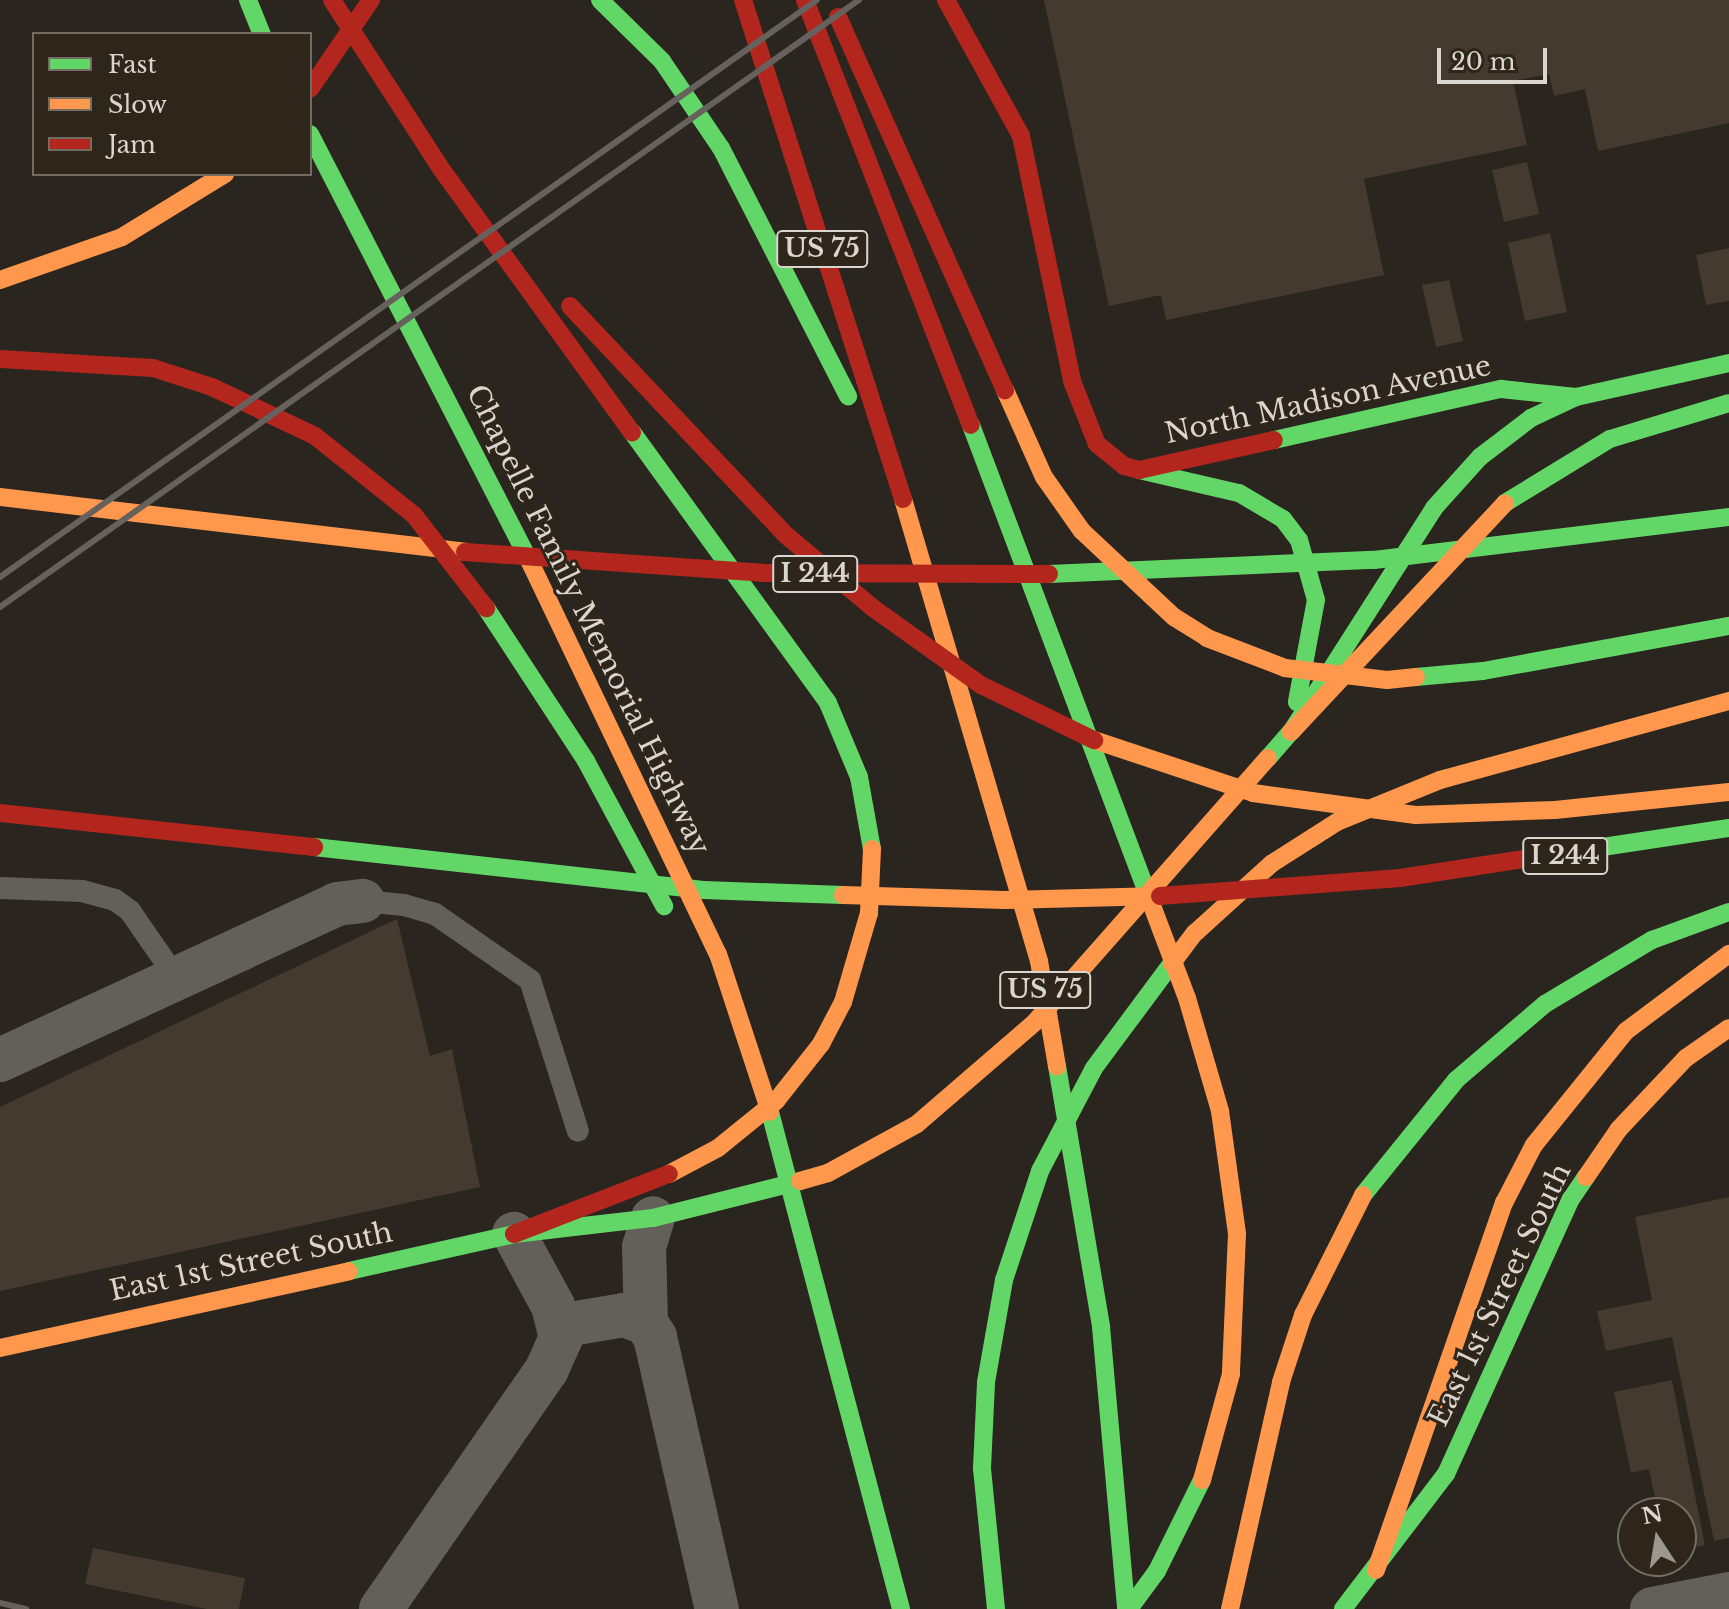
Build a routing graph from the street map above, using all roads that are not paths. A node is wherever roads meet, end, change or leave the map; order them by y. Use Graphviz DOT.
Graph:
graph roads {
  1 [pos="248,0"];
  2 [pos="332,0"];
  3 [pos="371,0"];
  4 [pos="600,0"];
  5 [pos="743,0"];
  6 [pos="805,0"];
  7 [pos="829,0"];
  8 [pos="946,0"];
  9 [pos="261,32"];
  10 [pos="312,86"];
  11 [pos="312,138"];
  12 [pos="442,170"];
  13 [pos="222,176"];
  14 [pos="0,280"];
  15 [pos="0,359"];
  16 [pos="1729,363"];
  17 [pos="1576,397"];
  18 [pos="1729,403"];
  19 [pos="1139,470"];
  20 [pos="0,497"];
  21 [pos="902,497"];
  22 [pos="1729,517"];
  23 [pos="1729,626"];
  24 [pos="1729,701"];
  25 [pos="1291,732"];
  26 [pos="1720,793"];
  27 [pos="0,813"];
  28 [pos="1729,828"];
  29 [pos="0,888"];
  30 [pos="363,901"];
  31 [pos="1729,912"];
  32 [pos="671,921"];
  33 [pos="1729,954"];
  34 [pos="177,979"];
  35 [pos="712,1005"];
  36 [pos="1729,1028"];
  37 [pos="1729,1048"];
  38 [pos="1686,1058"];
  39 [pos="0,1060"];
  40 [pos="578,1131"];
  41 [pos="781,1146"];
  42 [pos="653,1218"];
  43 [pos="514,1234"];
  44 [pos="646,1323"];
  45 [pos="559,1326"];
  46 [pos="0,1348"];
  47 [pos="1376,1570"];
  48 [pos="1729,1594"];
  49 [pos="381,1609"];
  50 [pos="717,1609"];
  51 [pos="901,1609"];
  52 [pos="996,1609"];
  53 [pos="1127,1609"];
  54 [pos="1230,1609"];
  55 [pos="1343,1609"];
  56 [pos="1652,1609"];
  1 -- 9 [label="main road"];
  2 -- 12 [label="main road"];
  3 -- 10 [label="main road"];
  4 -- 21 [label="main road"];
  5 -- 21 [label="main road, US 75"];
  6 -- 53 [label="main road"];
  7 -- 23 [label="main road"];
  8 -- 19 [label="main road"];
  11 -- 41 [label="main road, Chapelle Family Memorial Highway"];
  12 -- 26 [label="main road"];
  12 -- 43 [label="main road"];
  13 -- 14 [label="main road"];
  15 -- 32 [label="main road"];
  16 -- 17 [label="main road"];
  17 -- 19 [label="main road, North Madison Avenue"];
  17 -- 25 [label="main road"];
  18 -- 25 [label="main road"];
  19 -- 25 [label="main road"];
  20 -- 22 [label="main road, I 244"];
  21 -- 53 [label="main road, US 75"];
  24 -- 52 [label="main road"];
  25 -- 42 [label="main road"];
  27 -- 28 [label="main road, I 244"];
  29 -- 34 [label="lane"];
  30 -- 34 [label="street"];
  30 -- 40 [label="lane"];
  31 -- 54 [label="main road"];
  33 -- 47 [label="main road"];
  34 -- 39 [label="street"];
  35 -- 41 [label="main road"];
  36 -- 38 [label="main road, East 1st Street South"];
  37 -- 38 [label="main road"];
  38 -- 47 [label="main road, East 1st Street South"];
  41 -- 51 [label="main road"];
  42 -- 43 [label="main road"];
  42 -- 44 [label="street"];
  43 -- 45 [label="street"];
  43 -- 46 [label="main road, East 1st Street South"];
  44 -- 45 [label="street"];
  44 -- 50 [label="street"];
  45 -- 49 [label="street"];
  47 -- 55 [label="main road, East 1st Street South"];
  48 -- 56 [label="street"];
}
